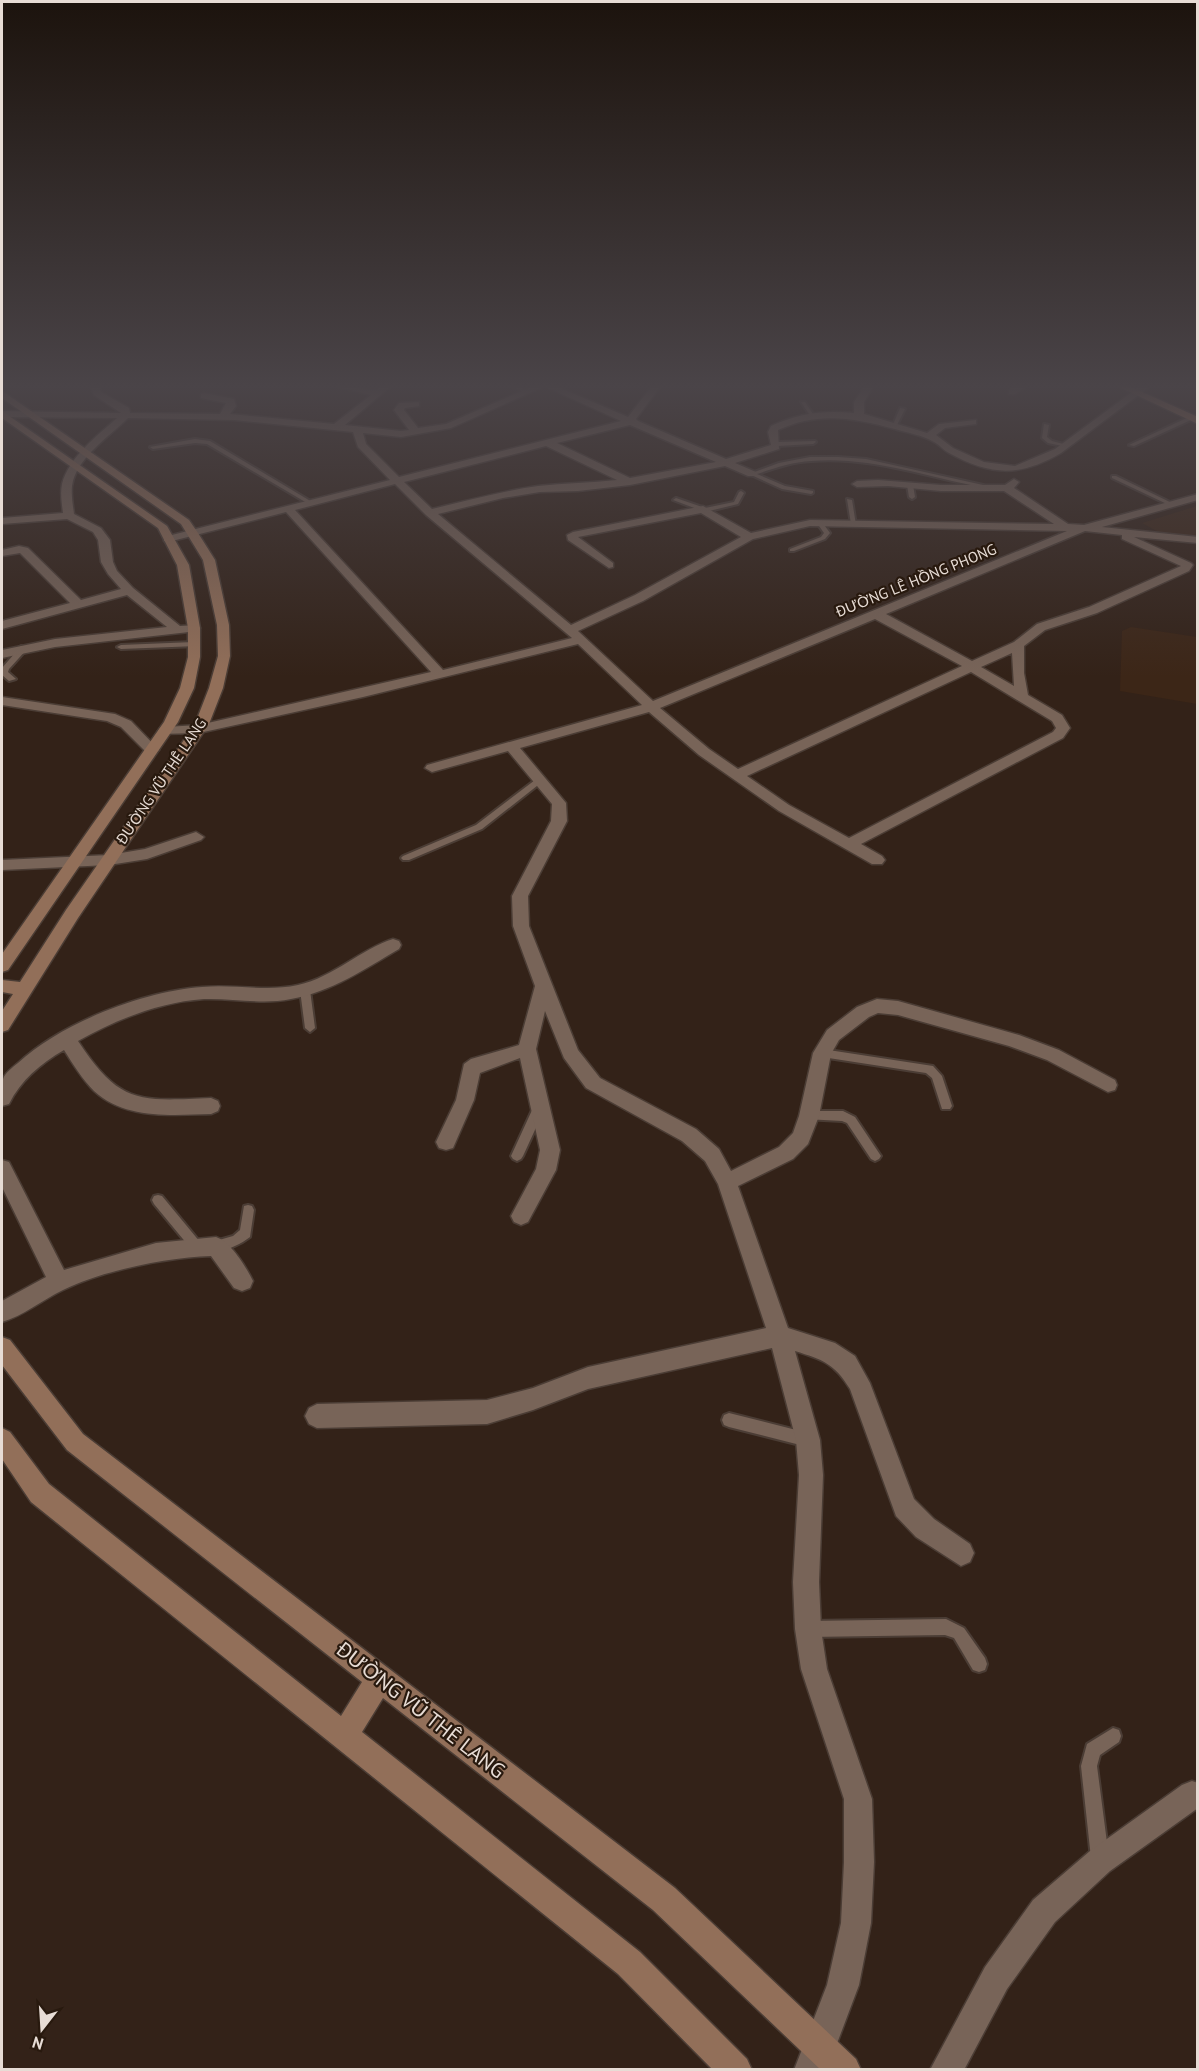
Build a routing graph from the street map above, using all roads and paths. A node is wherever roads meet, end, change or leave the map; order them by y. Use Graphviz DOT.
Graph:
graph roads {
  1 [pos="68,484"];
  2 [pos="101,484"];
  3 [pos="131,484"];
  4 [pos="279,484"];
  5 [pos="378,484"];
  6 [pos="401,484"];
  7 [pos="612,484"];
  8 [pos="774,484"];
  9 [pos="857,484"];
  10 [pos="861,484"];
  11 [pos="897,484"];
  12 [pos="972,484"];
  13 [pos="1011,484"];
  14 [pos="1128,484"];
  15 [pos="910,485"];
  16 [pos="980,485"];
  17 [pos="1007,488"];
  18 [pos="811,492"];
  19 [pos="741,494"];
  20 [pos="912,497"];
  21 [pos="1197,497"];
  22 [pos="676,500"];
  23 [pos="849,500"];
  24 [pos="309,501"];
  25 [pos="1171,504"];
  26 [pos="287,507"];
  27 [pos="704,509"];
  28 [pos="430,513"];
  29 [pos="69,516"];
  30 [pos="2,521"];
  31 [pos="820,524"];
  32 [pos="854,524"];
  33 [pos="1066,527"];
  34 [pos="1084,528"];
  35 [pos="1111,531"];
  36 [pos="193,533"];
  37 [pos="749,537"];
  38 [pos="168,539"];
  39 [pos="1197,540"];
  40 [pos="792,550"];
  41 [pos="2,553"];
  42 [pos="609,565"];
  43 [pos="129,591"];
  44 [pos="79,605"];
  45 [pos="874,614"];
  46 [pos="2,625"];
  47 [pos="194,628"];
  48 [pos="178,630"];
  49 [pos="575,635"];
  50 [pos="194,644"];
  51 [pos="1018,645"];
  52 [pos="121,647"];
  53 [pos="24,648"];
  54 [pos="2,654"];
  55 [pos="971,666"];
  56 [pos="440,674"];
  57 [pos="12,679"];
  58 [pos="1022,697"];
  59 [pos="2,701"];
  60 [pos="651,707"];
  61 [pos="199,729"];
  62 [pos="165,731"];
  63 [pos="511,746"];
  64 [pos="152,750"];
  65 [pos="432,768"];
  66 [pos="737,775"];
  67 [pos="539,780"];
  68 [pos="196,837"];
  69 [pos="849,844"];
  70 [pos="406,858"];
  71 [pos="109,860"];
  72 [pos="877,860"];
  73 [pos="74,861"];
  74 [pos="2,865"];
  75 [pos="393,945"];
  76 [pos="2,966"];
  77 [pos="2,986"];
  78 [pos="544,986"];
  79 [pos="24,989"];
  80 [pos="305,990"];
  81 [pos="2,1024"];
  82 [pos="310,1028"];
  83 [pos="67,1040"];
  84 [pos="526,1049"];
  85 [pos="822,1053"];
  86 [pos="1108,1085"];
  87 [pos="2,1099"];
  88 [pos="211,1106"];
  89 [pos="541,1106"];
  90 [pos="946,1106"];
  91 [pos="809,1116"];
  92 [pos="446,1142"];
  93 [pos="518,1156"];
  94 [pos="875,1156"];
  95 [pos="2,1167"];
  96 [pos="727,1182"];
  97 [pos="158,1200"];
  98 [pos="248,1210"];
  99 [pos="521,1216"];
  100 [pos="206,1246"];
  101 [pos="59,1281"];
  102 [pos="242,1281"];
  103 [pos="2,1312"];
  104 [pos="780,1336"];
  105 [pos="2,1348"];
  106 [pos="317,1416"];
  107 [pos="729,1420"];
  108 [pos="2,1440"];
  109 [pos="808,1440"];
  110 [pos="962,1553"];
  111 [pos="808,1629"];
  112 [pos="979,1664"];
  113 [pos="380,1679"];
  114 [pos="345,1736"];
  115 [pos="1113,1736"];
  116 [pos="1192,1795"];
  117 [pos="1100,1861"];
  118 [pos="815,2058"];
  119 [pos="736,2070"];
  120 [pos="845,2070"];
  121 [pos="946,2070"];
  1 -- 29 [label="street"];
  2 -- 38 [label="street, ĐƯỜNG VŨ THÊ LANG"];
  3 -- 36 [label="street, ĐƯỜNG VŨ THÊ LANG"];
  4 -- 24 [label="lane"];
  5 -- 24 [label="street"];
  6 -- 28 [label="street"];
  7 -- 28 [label="street"];
  8 -- 18 [label="lane"];
  9 -- 10 [label="street"];
  11 -- 15 [label="street"];
  12 -- 16 [label="lane"];
  13 -- 17 [label="street"];
  14 -- 25 [label="lane"];
  15 -- 16 [label="street"];
  15 -- 20 [label="lane"];
  16 -- 17 [label="street"];
  17 -- 33 [label="street"];
  19 -- 27 [label="lane"];
  21 -- 25 [label="street, ĐƯỜNG LÊ HỒNG PHONG"];
  22 -- 27 [label="lane"];
  23 -- 32 [label="lane"];
  24 -- 26 [label="street"];
  25 -- 34 [label="street, ĐƯỜNG LÊ HỒNG PHONG"];
  26 -- 36 [label="street"];
  26 -- 56 [label="street"];
  27 -- 37 [label="street"];
  27 -- 42 [label="street"];
  28 -- 49 [label="street"];
  29 -- 30 [label="street"];
  29 -- 43 [label="street"];
  31 -- 32 [label="street"];
  31 -- 37 [label="street"];
  31 -- 40 [label="lane"];
  32 -- 33 [label="street"];
  33 -- 34 [label="street"];
  34 -- 35 [label="street"];
  34 -- 45 [label="street, ĐƯỜNG LÊ HỒNG PHONG"];
  35 -- 39 [label="street"];
  35 -- 51 [label="street"];
  36 -- 38 [label="street"];
  36 -- 61 [label="street, ĐƯỜNG VŨ THÊ LANG"];
  37 -- 49 [label="street"];
  38 -- 47 [label="street, ĐƯỜNG VŨ THÊ LANG"];
  41 -- 44 [label="street"];
  43 -- 44 [label="street"];
  43 -- 48 [label="street"];
  44 -- 46 [label="street"];
  45 -- 55 [label="street"];
  45 -- 60 [label="street, ĐƯỜNG LÊ HỒNG PHONG"];
  47 -- 48 [label="street"];
  47 -- 50 [label="street, ĐƯỜNG VŨ THÊ LANG"];
  48 -- 53 [label="street"];
  49 -- 56 [label="street"];
  49 -- 60 [label="street"];
  50 -- 52 [label="lane"];
  50 -- 62 [label="street, ĐƯỜNG VŨ THÊ LANG"];
  51 -- 55 [label="street"];
  51 -- 58 [label="street"];
  53 -- 54 [label="street"];
  53 -- 57 [label="lane"];
  55 -- 58 [label="street"];
  55 -- 66 [label="street"];
  56 -- 61 [label="street"];
  58 -- 69 [label="street"];
  59 -- 64 [label="street"];
  60 -- 63 [label="street, ĐƯỜNG LÊ HỒNG PHONG"];
  60 -- 66 [label="street"];
  61 -- 62 [label="street"];
  61 -- 71 [label="street, ĐƯỜNG VŨ THÊ LANG"];
  62 -- 64 [label="street, ĐƯỜNG VŨ THÊ LANG"];
  63 -- 65 [label="street, ĐƯỜNG LÊ HỒNG PHONG"];
  63 -- 67 [label="street"];
  64 -- 73 [label="street, ĐƯỜNG VŨ THÊ LANG"];
  66 -- 69 [label="street"];
  67 -- 70 [label="lane"];
  67 -- 78 [label="street"];
  68 -- 71 [label="street"];
  69 -- 72 [label="street"];
  71 -- 73 [label="street"];
  71 -- 79 [label="street, ĐƯỜNG VŨ THÊ LANG"];
  73 -- 74 [label="street"];
  73 -- 76 [label="street, ĐƯỜNG VŨ THÊ LANG"];
  75 -- 80 [label="street"];
  77 -- 79 [label="street"];
  78 -- 84 [label="street"];
  78 -- 96 [label="street"];
  79 -- 81 [label="street, ĐƯỜNG VŨ THÊ LANG"];
  80 -- 82 [label="lane"];
  80 -- 83 [label="street"];
  83 -- 87 [label="street"];
  83 -- 88 [label="street"];
  84 -- 89 [label="street"];
  84 -- 92 [label="street"];
  85 -- 86 [label="street"];
  85 -- 90 [label="lane"];
  85 -- 91 [label="street"];
  89 -- 93 [label="lane"];
  89 -- 99 [label="street"];
  91 -- 94 [label="lane"];
  91 -- 96 [label="street"];
  95 -- 101 [label="street"];
  96 -- 104 [label="street"];
  97 -- 100 [label="lane"];
  98 -- 100 [label="lane"];
  100 -- 101 [label="street"];
  100 -- 102 [label="street"];
  101 -- 103 [label="street"];
  104 -- 106 [label="street"];
  104 -- 109 [label="street"];
  104 -- 110 [label="street"];
  105 -- 113 [label="street, ĐƯỜNG VŨ THÊ LANG"];
  107 -- 109 [label="lane"];
  108 -- 114 [label="street"];
  109 -- 111 [label="street"];
  111 -- 112 [label="lane"];
  111 -- 118 [label="street"];
  113 -- 114 [label="street"];
  113 -- 118 [label="street, ĐƯỜNG VŨ THÊ LANG"];
  114 -- 119 [label="street"];
  115 -- 117 [label="lane"];
  116 -- 117 [label="street"];
  117 -- 121 [label="street"];
  118 -- 120 [label="street, ĐƯỜNG VŨ THÊ LANG"];
}
